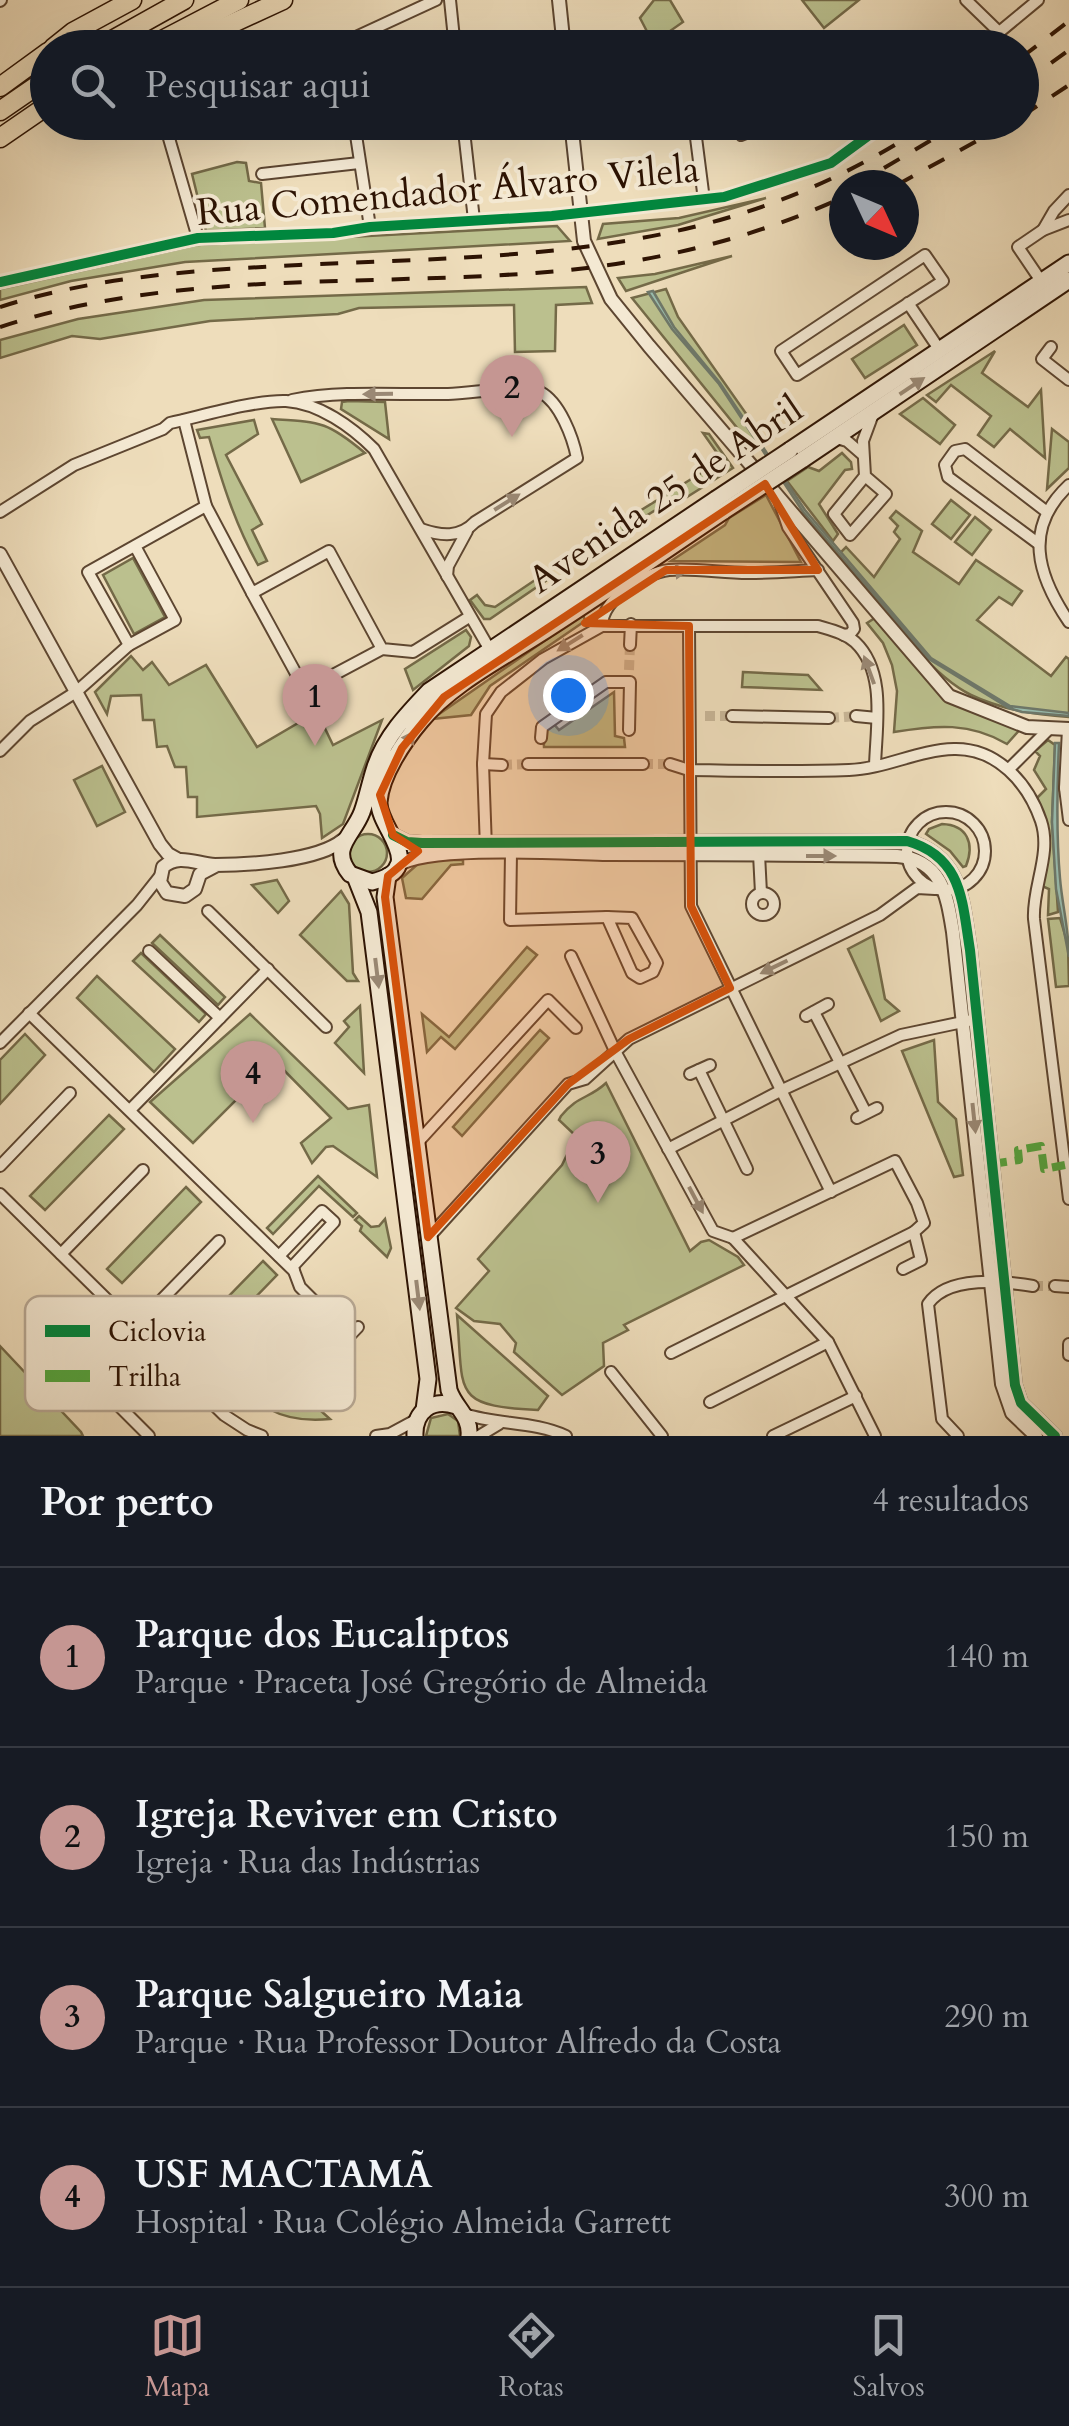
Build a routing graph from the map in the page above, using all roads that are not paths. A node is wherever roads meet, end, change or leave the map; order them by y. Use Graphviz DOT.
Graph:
graph roads {
  1 [pos="132,0"];
  2 [pos="184,0"];
  3 [pos="239,0"];
  4 [pos="283,0"];
  5 [pos="436,0"];
  6 [pos="450,0"];
  7 [pos="559,0"];
  8 [pos="966,0"];
  9 [pos="1038,0"];
  10 [pos="77,30"];
  11 [pos="130,30"];
  12 [pos="182,30"];
  13 [pos="217,30"];
  14 [pos="376,30"];
  15 [pos="453,30"];
  16 [pos="562,30"];
  17 [pos="998,30"];
  18 [pos="1002,30"];
  19 [pos="30,65"];
  20 [pos="0,88"];
  21 [pos="30,90"];
  22 [pos="0,111"];
  23 [pos="30,117"];
  24 [pos="0,138"];
  25 [pos="175,140"];
  26 [pos="356,140"];
  27 [pos="465,140"];
  28 [pos="573,140"];
  29 [pos="696,140"];
  30 [pos="862,140"];
  31 [pos="359,163"];
  32 [pos="262,174"];
  33 [pos="1069,195"];
  34 [pos="704,200"];
  35 [pos="580,213"];
  36 [pos="474,220"];
  37 [pos="1069,220"];
  38 [pos="370,227"];
  39 [pos="1043,230"];
  40 [pos="198,238"];
  41 [pos="1069,263"];
  42 [pos="1069,280"];
  43 [pos="1041,281"];
  44 [pos="0,282"];
  45 [pos="908,303"];
  46 [pos="1051,346"];
  47 [pos="939,349"];
  48 [pos="1069,380"];
  49 [pos="287,401"];
  50 [pos="873,413"];
  51 [pos="184,420"];
  52 [pos="836,438"];
  53 [pos="862,454"];
  54 [pos="796,455"];
  55 [pos="865,476"];
  56 [pos="1069,485"];
  57 [pos="780,502"];
  58 [pos="720,505"];
  59 [pos="206,506"];
  60 [pos="0,512"];
  61 [pos="1046,512"];
  62 [pos="420,529"];
  63 [pos="466,531"];
  64 [pos="1039,544"];
  65 [pos="135,546"];
  66 [pos="0,554"];
  67 [pos="818,570"];
  68 [pos="446,577"];
  69 [pos="252,594"];
  70 [pos="469,618"];
  71 [pos="1069,622"];
  72 [pos="630,624"];
  73 [pos="602,626"];
  74 [pos="689,626"];
  75 [pos="844,635"];
  76 [pos="630,644"];
  77 [pos="129,645"];
  78 [pos="382,648"];
  79 [pos="490,650"];
  80 [pos="76,692"];
  81 [pos="689,711"];
  82 [pos="705,716"];
  83 [pos="732,716"];
  84 [pos="856,716"];
  85 [pos="830,718"];
  86 [pos="877,718"];
  87 [pos="1050,728"];
  88 [pos="1068,729"];
  89 [pos="629,730"];
  90 [pos="541,738"];
  91 [pos="0,752"];
  92 [pos="483,764"];
  93 [pos="528,764"];
  94 [pos="643,764"];
  95 [pos="670,764"];
  96 [pos="502,765"];
  97 [pos="876,766"];
  98 [pos="1010,768"];
  99 [pos="689,770"];
  100 [pos="1067,789"];
  101 [pos="1069,820"];
  102 [pos="392,833"];
  103 [pos="349,834"];
  104 [pos="905,837"];
  105 [pos="486,847"];
  106 [pos="689,847"];
  107 [pos="163,848"];
  108 [pos="512,853"];
  109 [pos="759,854"];
  110 [pos="306,856"];
  111 [pos="183,860"];
  112 [pos="903,860"];
  113 [pos="217,865"];
  114 [pos="162,871"];
  115 [pos="392,871"];
  116 [pos="350,874"];
  117 [pos="198,883"];
  118 [pos="956,890"];
  119 [pos="911,892"];
  120 [pos="762,893"];
  121 [pos="173,896"];
  122 [pos="137,905"];
  123 [pos="208,911"];
  124 [pos="607,916"];
  125 [pos="150,950"];
  126 [pos="571,956"];
  127 [pos="268,969"];
  128 [pos="730,988"];
  129 [pos="828,1004"];
  130 [pos="28,1014"];
  131 [pos="220,1018"];
  132 [pos="971,1020"];
  133 [pos="326,1027"];
  134 [pos="576,1028"];
  135 [pos="0,1043"];
  136 [pos="616,1053"];
  137 [pos="840,1064"];
  138 [pos="700,1070"];
  139 [pos="782,1090"];
  140 [pos="70,1093"];
  141 [pos="130,1110"];
  142 [pos="866,1113"];
  143 [pos="724,1119"];
  144 [pos="418,1142"];
  145 [pos="668,1149"];
  146 [pos="1067,1154"];
  147 [pos="0,1166"];
  148 [pos="748,1169"];
  149 [pos="143,1170"];
  150 [pos="832,1192"];
  151 [pos="0,1194"];
  152 [pos="1069,1199"];
  153 [pos="914,1232"];
  154 [pos="428,1238"];
  155 [pos="733,1238"];
  156 [pos="219,1240"];
  157 [pos="61,1254"];
  158 [pos="278,1256"];
  159 [pos="903,1269"];
  160 [pos="294,1271"];
  161 [pos="996,1282"];
  162 [pos="1033,1286"];
  163 [pos="1055,1286"];
  164 [pos="1069,1287"];
  165 [pos="103,1296"];
  166 [pos="166,1296"];
  167 [pos="307,1296"];
  168 [pos="788,1296"];
  169 [pos="358,1327"];
  170 [pos="355,1330"];
  171 [pos="828,1342"];
  172 [pos="1069,1344"];
  173 [pos="671,1354"];
  174 [pos="1069,1355"];
  175 [pos="611,1372"];
  176 [pos="856,1396"];
  177 [pos="710,1402"];
  178 [pos="460,1410"];
  179 [pos="124,1411"];
  180 [pos="223,1411"];
  181 [pos="418,1422"];
  182 [pos="500,1424"];
  183 [pos="393,1435"];
  184 [pos="148,1436"];
  185 [pos="262,1436"];
  186 [pos="376,1436"];
  187 [pos="469,1436"];
  188 [pos="478,1436"];
  189 [pos="566,1436"];
  190 [pos="662,1436"];
  191 [pos="772,1436"];
  192 [pos="875,1436"];
  193 [pos="958,1436"];
  194 [pos="1036,1436"];
  195 [pos="1056,1436"];
  1 -- 10 [label="highway"];
  2 -- 11 [label="highway"];
  3 -- 12 [label="highway"];
  4 -- 13 [label="highway"];
  5 -- 14 [label="street"];
  6 -- 15 [label="street"];
  7 -- 16 [label="street"];
  8 -- 17 [label="street"];
  9 -- 18 [label="street"];
  19 -- 20 [label="highway"];
  21 -- 22 [label="highway"];
  23 -- 24 [label="highway"];
  25 -- 40 [label="street"];
  26 -- 31 [label="street"];
  27 -- 36 [label="street"];
  28 -- 35 [label="street"];
  29 -- 34 [label="street"];
  30 -- 34 [label="street, Rua Comendador Álvaro Vilela"];
  31 -- 32 [label="street"];
  31 -- 38 [label="street"];
  33 -- 39 [label="street"];
  34 -- 35 [label="street, Rua Comendador Álvaro Vilela"];
  35 -- 36 [label="street, Rua Comendador Álvaro Vilela"];
  35 -- 57 [label="street"];
  36 -- 38 [label="street, Rua Comendador Álvaro Vilela"];
  37 -- 39 [label="street"];
  38 -- 40 [label="street, Rua Comendador Álvaro Vilela"];
  39 -- 43 [label="street"];
  40 -- 44 [label="street, Rua Comendador Álvaro Vilela"];
  41 -- 43 [label="main road, Avenida 25 de Abril"];
  50 -- 42 [label="main road, Avenida 25 de Abril, one-way"];
  43 -- 47 [label="main road, Avenida 25 de Abril"];
  45 -- 45 [label="street"];
  45 -- 47 [label="street"];
  46 -- 48 [label="street"];
  47 -- 54 [label="main road, Avenida 25 de Abril"];
  49 -- 51 [label="street"];
  49 -- 62 [label="street"];
  63 -- 49 [label="street, one-way"];
  50 -- 52 [label="main road, Avenida 25 de Abril"];
  50 -- 53 [label="street"];
  51 -- 59 [label="street"];
  51 -- 60 [label="street"];
  52 -- 53 [label="street"];
  52 -- 54 [label="main road, Avenida 25 de Abril"];
  53 -- 55 [label="street"];
  54 -- 58 [label="main road, Avenida 25 de Abril, bridge"];
  55 -- 55 [label="street"];
  56 -- 61 [label="street"];
  57 -- 67 [label="street"];
  57 -- 87 [label="street"];
  58 -- 79 [label="main road, Avenida 25 de Abril"];
  102 -- 58 [label="main road, Avenida 25 de Abril, one-way"];
  59 -- 65 [label="street"];
  59 -- 69 [label="street"];
  61 -- 64 [label="street"];
  61 -- 64 [label="street"];
  62 -- 63 [label="street"];
  62 -- 68 [label="street"];
  63 -- 68 [label="street"];
  64 -- 71 [label="street"];
  65 -- 77 [label="street"];
  65 -- 77 [label="street"];
  66 -- 80 [label="street"];
  73 -- 67 [label="street, one-way"];
  67 -- 75 [label="street"];
  68 -- 70 [label="street"];
  69 -- 78 [label="street"];
  69 -- 78 [label="street"];
  70 -- 78 [label="street"];
  70 -- 79 [label="street"];
  72 -- 73 [label="street"];
  72 -- 74 [label="street"];
  72 -- 76 [label="street"];
  73 -- 92 [label="street, one-way"];
  74 -- 75 [label="street"];
  74 -- 81 [label="street"];
  86 -- 75 [label="street, one-way"];
  77 -- 80 [label="street"];
  79 -- 103 [label="main road, Avenida 25 de Abril"];
  80 -- 91 [label="street"];
  80 -- 107 [label="street"];
  81 -- 82 [label="street"];
  81 -- 99 [label="street"];
  83 -- 85 [label="street"];
  84 -- 86 [label="street"];
  86 -- 97 [label="street"];
  87 -- 88 [label="street"];
  87 -- 98 [label="street"];
  88 -- 100 [label="street"];
  89 -- 90 [label="street"];
  92 -- 96 [label="street"];
  92 -- 105 [label="street"];
  93 -- 94 [label="street"];
  95 -- 99 [label="street"];
  97 -- 98 [label="street"];
  97 -- 99 [label="street"];
  98 -- 146 [label="street"];
  99 -- 106 [label="street"];
  100 -- 101 [label="street"];
  102 -- 103 [label="main road"];
  102 -- 105 [label="street"];
  102 -- 115 [label="main road, Avenida 25 de Abril"];
  103 -- 110 [label="street"];
  103 -- 116 [label="main road, Avenida 25 de Abril"];
  104 -- 106 [label="street"];
  104 -- 112 [label="street"];
  104 -- 118 [label="street"];
  104 -- 118 [label="street"];
  105 -- 106 [label="street"];
  105 -- 108 [label="street"];
  105 -- 115 [label="street"];
  106 -- 108 [label="street"];
  106 -- 109 [label="street"];
  106 -- 128 [label="street"];
  107 -- 111 [label="street"];
  107 -- 114 [label="street"];
  108 -- 124 [label="street"];
  109 -- 112 [label="street, one-way"];
  109 -- 120 [label="street"];
  110 -- 113 [label="street"];
  110 -- 116 [label="street"];
  111 -- 113 [label="street"];
  111 -- 114 [label="street"];
  111 -- 117 [label="street"];
  112 -- 118 [label="street"];
  112 -- 119 [label="street"];
  113 -- 117 [label="street"];
  114 -- 121 [label="street"];
  114 -- 122 [label="street"];
  115 -- 116 [label="main road"];
  115 -- 144 [label="main road, Avenida 25 de Abril"];
  116 -- 181 [label="main road, Avenida 25 de Abril, one-way"];
  117 -- 121 [label="street"];
  118 -- 119 [label="street"];
  118 -- 132 [label="street"];
  118 -- 132 [label="street"];
  119 -- 128 [label="street, one-way"];
  121 -- 122 [label="street"];
  122 -- 130 [label="street"];
  123 -- 127 [label="street"];
  124 -- 124 [label="street"];
  125 -- 131 [label="street"];
  126 -- 136 [label="street"];
  127 -- 131 [label="street"];
  127 -- 133 [label="street"];
  128 -- 136 [label="street"];
  128 -- 139 [label="street"];
  129 -- 137 [label="street"];
  130 -- 135 [label="street"];
  130 -- 141 [label="street"];
  131 -- 141 [label="street"];
  132 -- 137 [label="street"];
  132 -- 161 [label="street"];
  134 -- 144 [label="street"];
  136 -- 145 [label="street"];
  136 -- 154 [label="street"];
  137 -- 139 [label="street"];
  137 -- 142 [label="street"];
  138 -- 143 [label="street"];
  139 -- 143 [label="street"];
  139 -- 150 [label="street"];
  140 -- 147 [label="street"];
  141 -- 158 [label="street"];
  143 -- 145 [label="street"];
  143 -- 148 [label="street"];
  144 -- 154 [label="main road, Avenida 25 de Abril"];
  145 -- 155 [label="street, one-way"];
  146 -- 152 [label="street"];
  149 -- 157 [label="street"];
  150 -- 153 [label="street"];
  150 -- 155 [label="street"];
  151 -- 157 [label="street"];
  153 -- 159 [label="street"];
  153 -- 168 [label="street"];
  154 -- 178 [label="main road, Avenida 25 de Abril"];
  155 -- 168 [label="street"];
  156 -- 166 [label="street"];
  157 -- 165 [label="street"];
  158 -- 160 [label="street"];
  158 -- 160 [label="street"];
  160 -- 167 [label="street"];
  161 -- 162 [label="street"];
  161 -- 193 [label="street"];
  161 -- 194 [label="street"];
  161 -- 195 [label="street"];
  163 -- 164 [label="street"];
  168 -- 171 [label="street"];
  168 -- 173 [label="street"];
  169 -- 170 [label="street"];
  171 -- 176 [label="street"];
  171 -- 177 [label="street"];
  172 -- 174 [label="street"];
  175 -- 190 [label="street"];
  176 -- 191 [label="street"];
  176 -- 192 [label="street"];
  178 -- 181 [label="main road"];
  178 -- 182 [label="street"];
  178 -- 187 [label="main road, Avenida 25 de Abril"];
  179 -- 184 [label="street"];
  180 -- 185 [label="street"];
  181 -- 183 [label="street"];
  182 -- 188 [label="street"];
  182 -- 189 [label="street"];
  183 -- 186 [label="street"];
}
